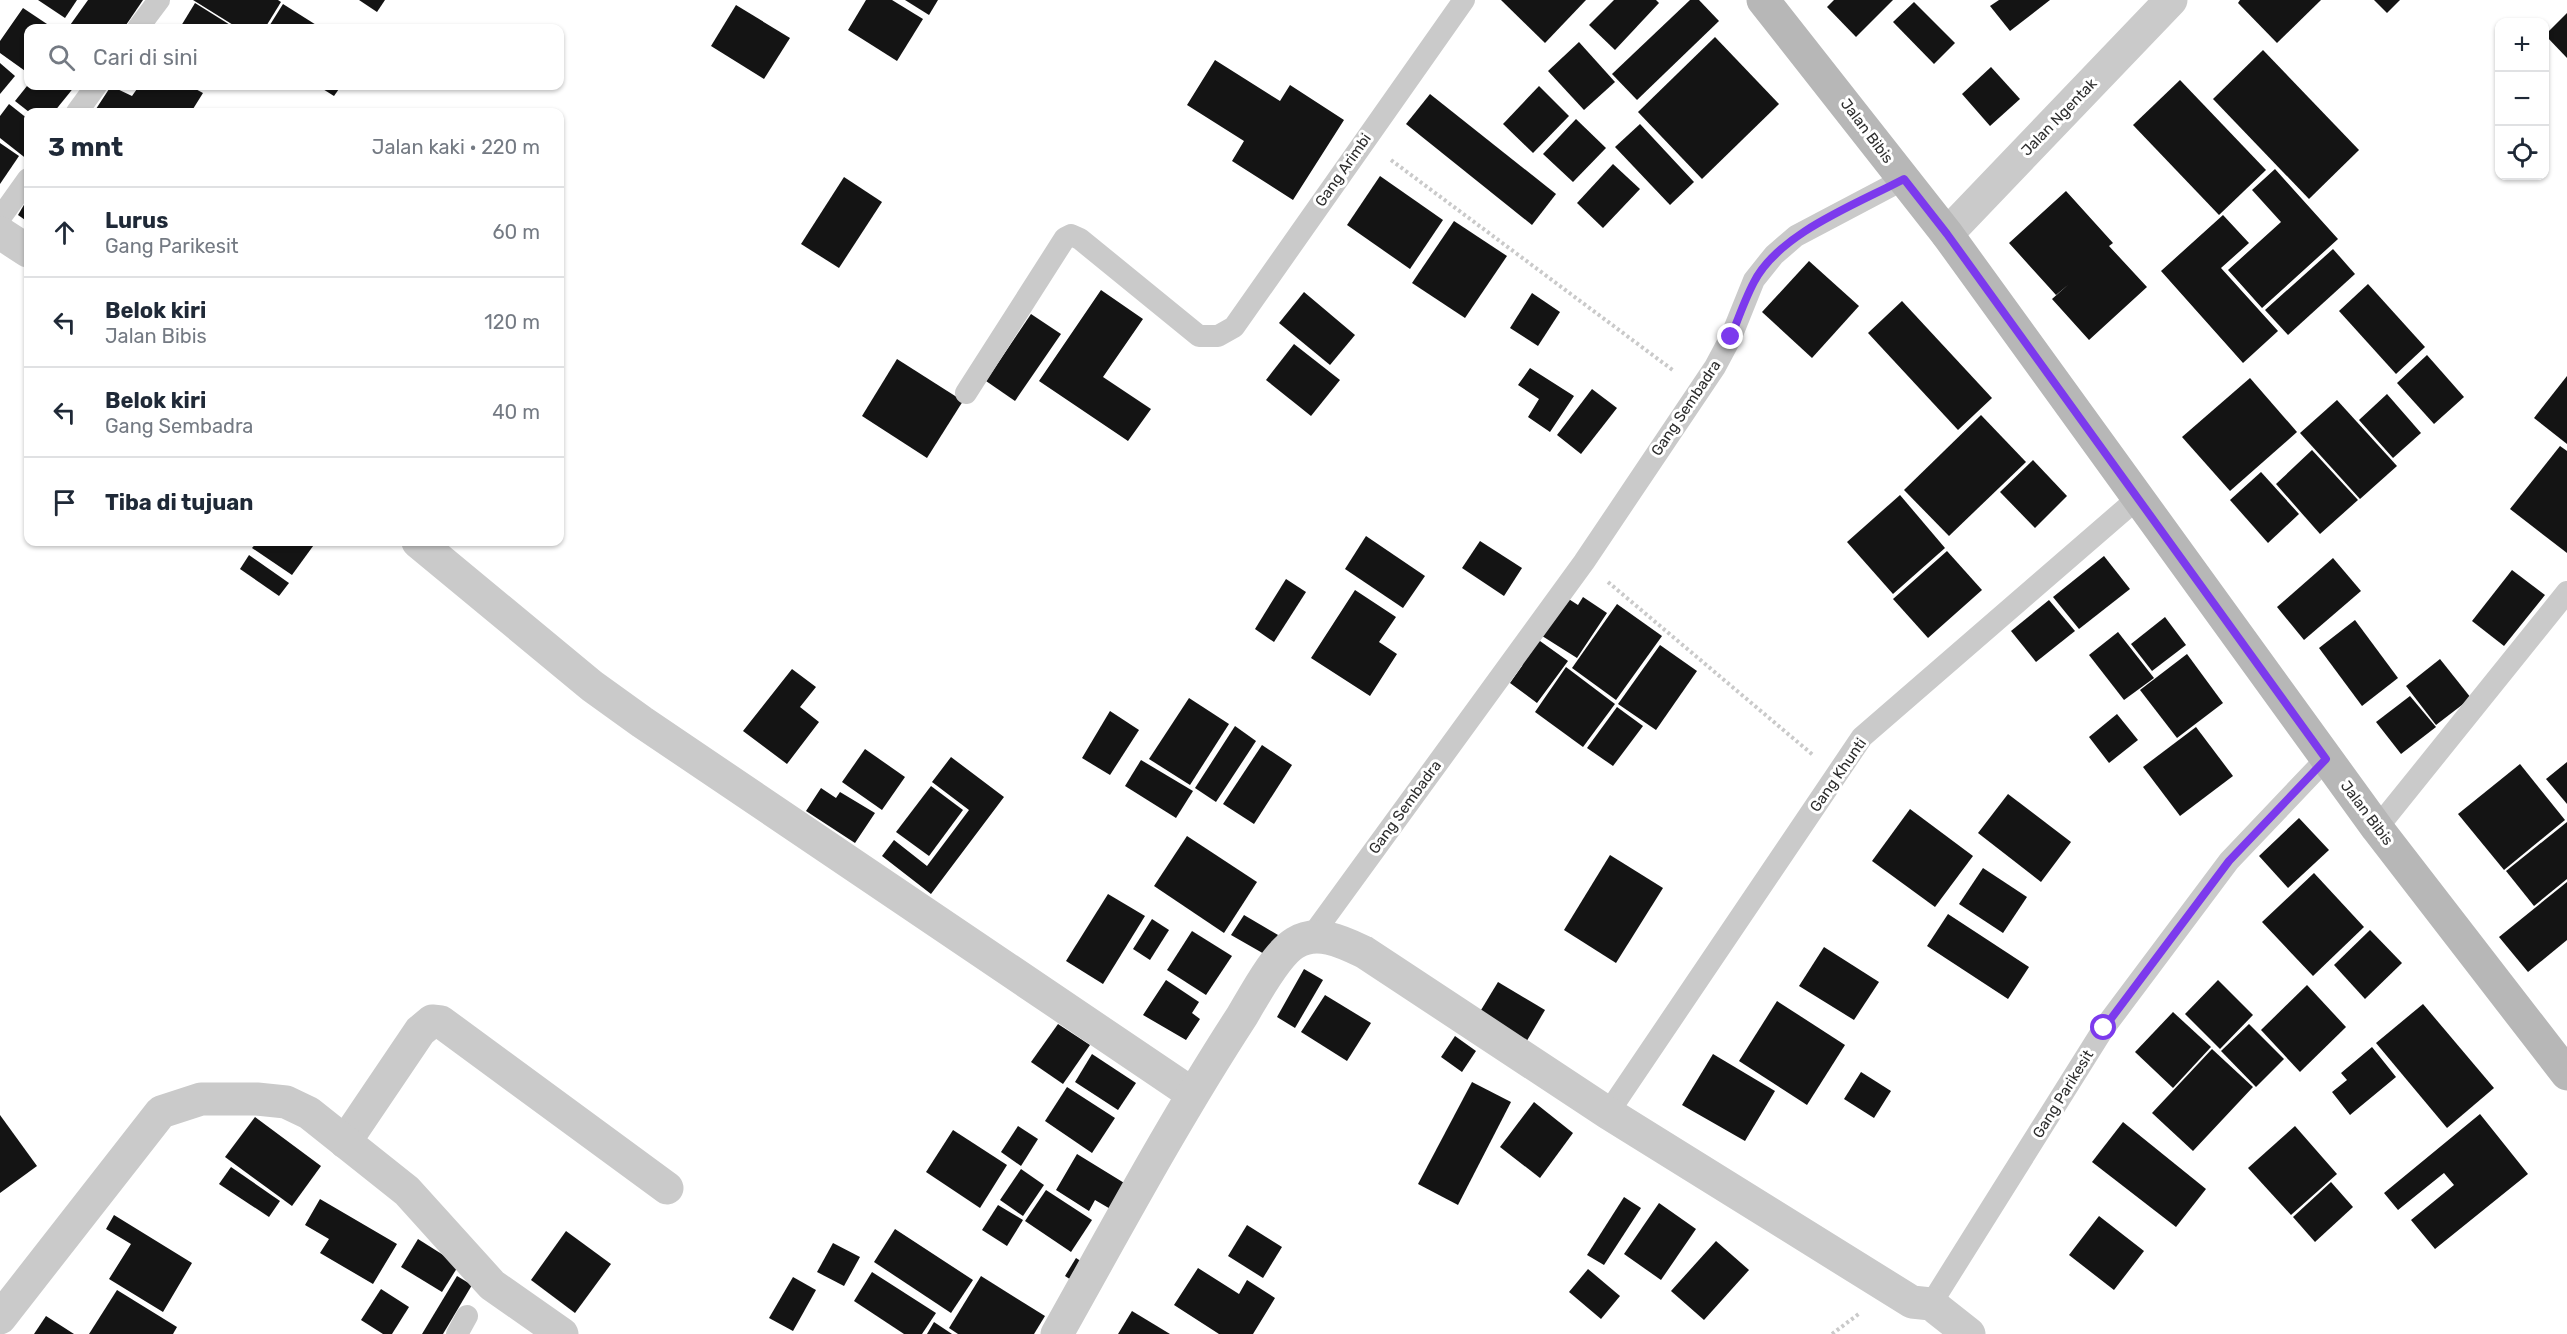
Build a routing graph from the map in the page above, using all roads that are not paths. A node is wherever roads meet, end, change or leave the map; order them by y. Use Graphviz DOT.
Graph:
graph roads {
  1 [pos="159,0"];
  2 [pos="1464,0"];
  3 [pos="1763,0"];
  4 [pos="2170,0"];
  5 [pos="141,24"];
  6 [pos="93,90"];
  7 [pos="80,108"];
  8 [pos="1904,179"];
  9 [pos="24,185"];
  10 [pos="0,218"];
  11 [pos="0,233"];
  12 [pos="1947,234"];
  13 [pos="24,248"];
  14 [pos="966,393"];
  15 [pos="2138,498"];
  16 [pos="423,546"];
  17 [pos="2567,592"];
  18 [pos="2326,759"];
  19 [pos="2377,828"];
  20 [pos="1311,936"];
  21 [pos="2567,1074"];
  22 [pos="1191,1093"];
  23 [pos="1608,1113"];
  24 [pos="345,1142"];
  25 [pos="667,1188"];
  26 [pos="1931,1304"];
  27 [pos="0,1318"];
  28 [pos="562,1334"];
  29 [pos="1057,1334"];
  30 [pos="1969,1334"];
  1 -- 5 [label="lane"];
  2 -- 14 [label="lane, Gang Arimbi"];
  3 -- 8 [label="main road, Jalan Bibis"];
  4 -- 12 [label="street, Jalan Ngentak"];
  6 -- 7 [label="lane"];
  8 -- 12 [label="main road, Jalan Bibis"];
  8 -- 20 [label="lane, Gang Sembadra"];
  9 -- 10 [label="lane"];
  11 -- 13 [label="street"];
  12 -- 15 [label="main road, Jalan Bibis"];
  15 -- 18 [label="main road, Jalan Bibis"];
  15 -- 23 [label="lane, Gang Khunti"];
  16 -- 22 [label="street"];
  17 -- 19 [label="lane"];
  18 -- 19 [label="main road, Jalan Bibis"];
  18 -- 26 [label="lane, Gang Parikesit"];
  19 -- 21 [label="main road, Jalan Bibis"];
  20 -- 22 [label="street"];
  20 -- 23 [label="street"];
  22 -- 29 [label="street"];
  23 -- 26 [label="street"];
  24 -- 25 [label="street"];
  24 -- 27 [label="street"];
  24 -- 28 [label="street"];
  26 -- 30 [label="street"];
}
